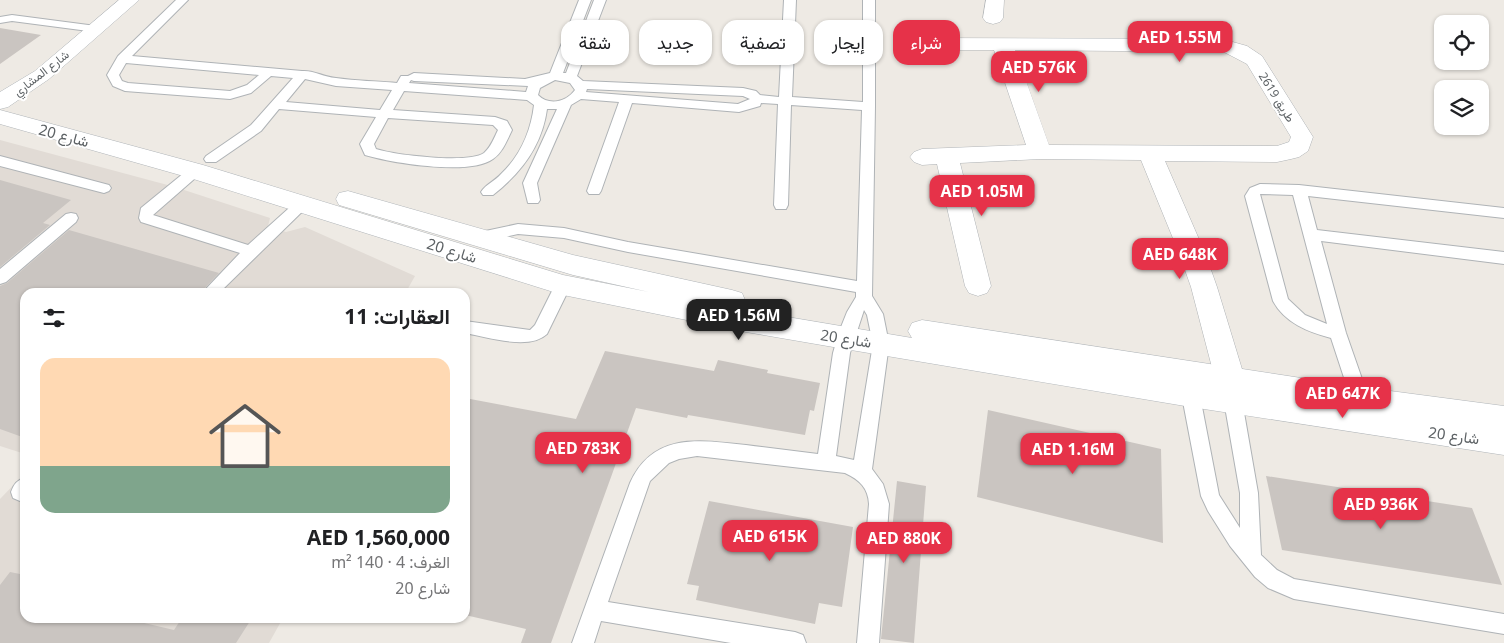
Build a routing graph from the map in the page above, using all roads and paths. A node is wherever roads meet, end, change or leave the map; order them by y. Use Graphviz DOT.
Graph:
graph roads {
  1 [pos="130,0"];
  2 [pos="182,0"];
  3 [pos="585,0"];
  4 [pos="600,0"];
  5 [pos="790,0"];
  6 [pos="869,0"];
  7 [pos="0,20"];
  8 [pos="88,36"];
  9 [pos="960,45"];
  10 [pos="1003,46"];
  11 [pos="122,59"];
  12 [pos="268,72"];
  13 [pos="302,74"];
  14 [pos="34,75"];
  15 [pos="555,76"];
  16 [pos="539,81"];
  17 [pos="404,82"];
  18 [pos="577,86"];
  19 [pos="1,98"];
  20 [pos="756,98"];
  21 [pos="626,99"];
  22 [pos="536,100"];
  23 [pos="784,101"];
  24 [pos="566,103"];
  25 [pos="277,106"];
  26 [pos="870,106"];
  27 [pos="39,111"];
  28 [pos="384,114"];
  29 [pos="1040,152"];
  30 [pos="1150,153"];
  31 [pos="947,157"];
  32 [pos="922,158"];
  33 [pos="0,161"];
  34 [pos="203,165"];
  35 [pos="104,188"];
  36 [pos="1299,190"];
  37 [pos="594,191"];
  38 [pos="488,192"];
  39 [pos="533,200"];
  40 [pos="303,204"];
  41 [pos="781,205"];
  42 [pos="1504,213"];
  43 [pos="71,218"];
  44 [pos="1311,235"];
  45 [pos="480,237"];
  46 [pos="251,250"];
  47 [pos="1504,258"];
  48 [pos="0,278"];
  49 [pos="563,285"];
  50 [pos="978,286"];
  51 [pos="215,288"];
  52 [pos="865,292"];
  53 [pos="470,328"];
  54 [pos="849,329"];
  55 [pos="1338,333"];
  56 [pos="880,334"];
  57 [pos="1189,384"];
  58 [pos="1232,390"];
  59 [pos="1365,411"];
  60 [pos="1504,419"];
  61 [pos="1504,442"];
  62 [pos="826,463"];
  63 [pos="862,471"];
  64 [pos="1251,555"];
  65 [pos="594,610"];
  66 [pos="1504,624"];
  67 [pos="583,643"];
  68 [pos="795,643"];
  69 [pos="868,643"];
  1 -- 8 [label="main road, شارع المشاري"];
  2 -- 11 [label="lane"];
  3 -- 15 [label="lane"];
  4 -- 18 [label="lane"];
  5 -- 23 [label="lane"];
  6 -- 26 [label="lane"];
  7 -- 8 [label="lane"];
  8 -- 14 [label="main road, شارع المشاري"];
  9 -- 10 [label="main road, طريق 2619"];
  10 -- 29 [label="main road"];
  10 -- 30 [label="main road, طريق 2619"];
  11 -- 12 [label="lane"];
  11 -- 12 [label="lane"];
  12 -- 13 [label="lane"];
  13 -- 17 [label="lane"];
  13 -- 25 [label="lane"];
  14 -- 19 [label="main road, شارع المشاري"];
  14 -- 27 [label="main road"];
  15 -- 16 [label="lane"];
  15 -- 18 [label="lane"];
  16 -- 17 [label="lane"];
  16 -- 22 [label="lane"];
  17 -- 22 [label="lane"];
  17 -- 28 [label="lane"];
  18 -- 20 [label="lane"];
  18 -- 21 [label="lane"];
  18 -- 24 [label="lane"];
  19 -- 27 [label="main road, شارع 20"];
  19 -- 34 [label="main road, شارع 20"];
  20 -- 21 [label="lane"];
  20 -- 23 [label="lane"];
  21 -- 37 [label="lane"];
  22 -- 24 [label="lane"];
  22 -- 38 [label="lane"];
  23 -- 26 [label="lane"];
  23 -- 41 [label="lane"];
  24 -- 39 [label="lane"];
  25 -- 28 [label="lane"];
  25 -- 34 [label="lane"];
  26 -- 52 [label="lane"];
  27 -- 34 [label="main road, شارع 20"];
  28 -- 28 [label="lane"];
  29 -- 30 [label="main road, طريق 2619"];
  29 -- 31 [label="main road, طريق 2619"];
  30 -- 58 [label="main road"];
  31 -- 32 [label="main road, طريق 2619"];
  31 -- 50 [label="main road"];
  33 -- 35 [label="lane"];
  34 -- 40 [label="main road, شارع 20"];
  34 -- 45 [label="main road, شارع 20"];
  34 -- 46 [label="lane"];
  36 -- 42 [label="lane"];
  36 -- 44 [label="lane"];
  36 -- 55 [label="lane"];
  40 -- 46 [label="lane"];
  40 -- 49 [label="main road, شارع 20"];
  43 -- 48 [label="lane"];
  44 -- 47 [label="lane"];
  44 -- 55 [label="lane"];
  45 -- 52 [label="lane"];
  45 -- 54 [label="main road, شارع 20"];
  46 -- 51 [label="lane"];
  49 -- 53 [label="lane"];
  49 -- 54 [label="main road, شارع 20"];
  52 -- 54 [label="lane"];
  52 -- 56 [label="lane"];
  54 -- 56 [label="main road, شارع 20"];
  54 -- 62 [label="lane"];
  55 -- 59 [label="lane"];
  56 -- 57 [label="main road, شارع 20"];
  56 -- 63 [label="lane"];
  57 -- 58 [label="main road, شارع 20"];
  57 -- 64 [label="lane"];
  58 -- 59 [label="main road, شارع 20"];
  58 -- 64 [label="lane"];
  59 -- 60 [label="main road, شارع 20"];
  59 -- 61 [label="main road, شارع 20"];
  62 -- 63 [label="lane"];
  62 -- 65 [label="lane"];
  63 -- 69 [label="lane"];
  64 -- 66 [label="lane"];
  65 -- 67 [label="lane"];
  65 -- 68 [label="lane"];
}
